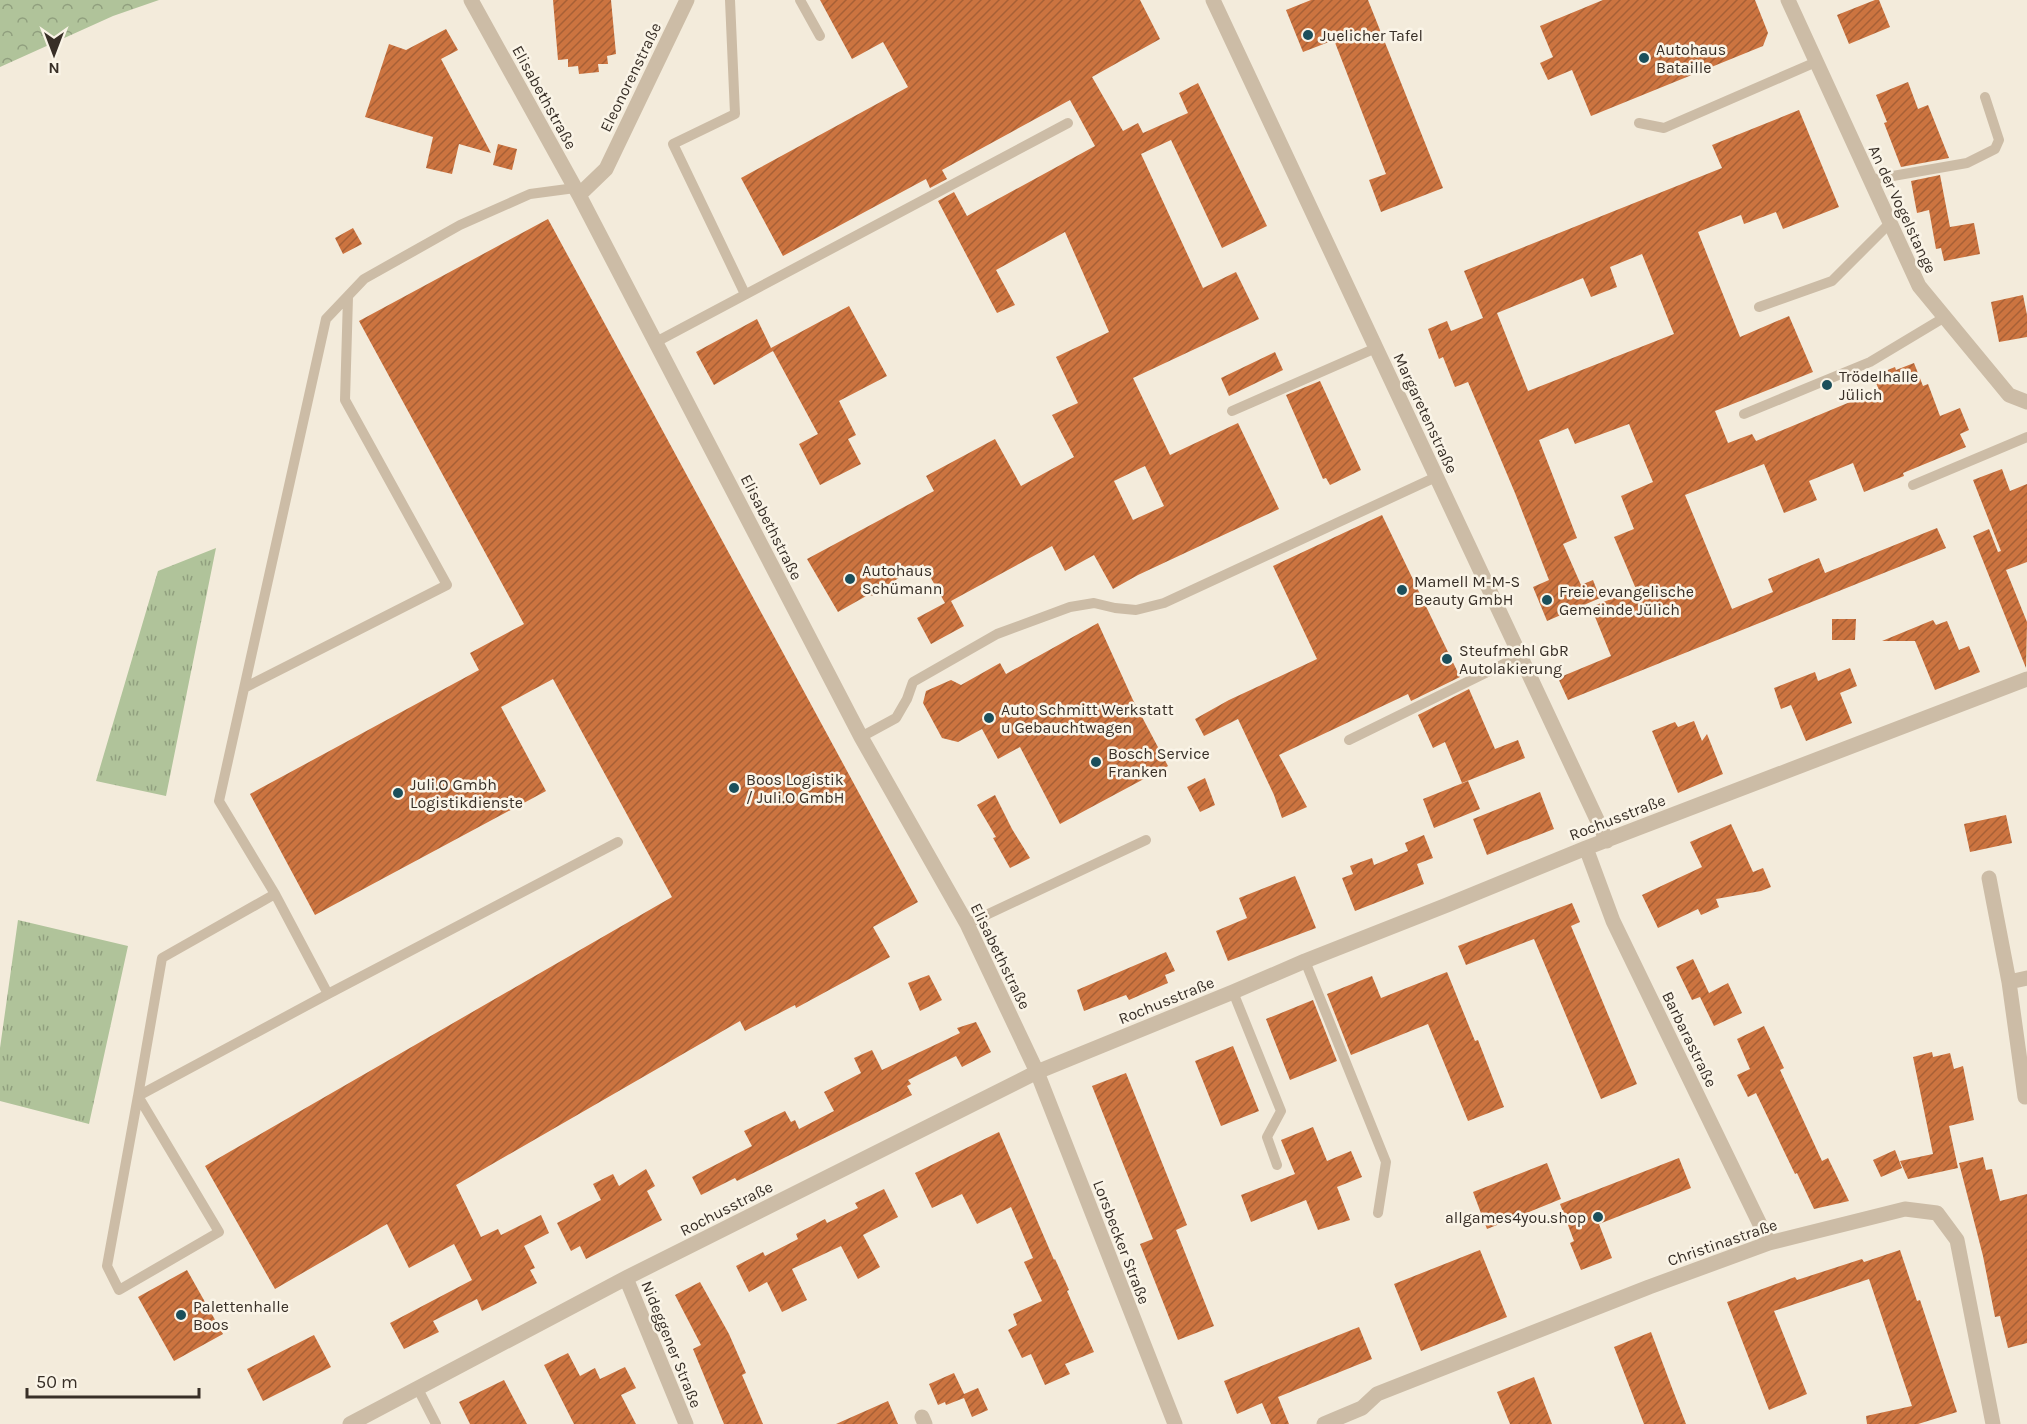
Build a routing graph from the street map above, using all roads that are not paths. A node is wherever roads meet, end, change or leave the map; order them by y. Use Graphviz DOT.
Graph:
graph roads {
  1 [pos="471,0"];
  2 [pos="687,0"];
  3 [pos="730,0"];
  4 [pos="800,0"];
  5 [pos="1213,0"];
  6 [pos="1788,0"];
  7 [pos="820,36"];
  8 [pos="1816,62"];
  9 [pos="1985,97"];
  10 [pos="1068,123"];
  11 [pos="1639,123"];
  12 [pos="1870,180"];
  13 [pos="577,191"];
  14 [pos="1890,223"];
  15 [pos="745,294"];
  16 [pos="348,297"];
  17 [pos="1759,307"];
  18 [pos="1945,317"];
  19 [pos="656,342"];
  20 [pos="1376,348"];
  21 [pos="2027,402"];
  22 [pos="1232,411"];
  23 [pos="1744,414"];
  24 [pos="2027,437"];
  25 [pos="1436,477"];
  26 [pos="1913,485"];
  27 [pos="1520,656"];
  28 [pos="2027,679"];
  29 [pos="246,687"];
  30 [pos="861,737"];
  31 [pos="1349,740"];
  32 [pos="1146,840"];
  33 [pos="1607,841"];
  34 [pos="618,842"];
  35 [pos="1586,848"];
  36 [pos="1989,878"];
  37 [pos="275,894"];
  38 [pos="967,924"];
  39 [pos="1305,960"];
  40 [pos="2027,978"];
  41 [pos="2009,982"];
  42 [pos="1233,992"];
  43 [pos="328,994"];
  44 [pos="1037,1072"];
  45 [pos="138,1096"];
  46 [pos="2025,1097"];
  47 [pos="1277,1165"];
  48 [pos="1378,1213"];
  49 [pos="1769,1243"];
  50 [pos="626,1278"];
  51 [pos="417,1389"];
  52 [pos="350,1424"];
  53 [pos="436,1424"];
  54 [pos="686,1424"];
  55 [pos="1175,1424"];
  56 [pos="1324,1424"];
  57 [pos="1993,1424"];
  1 -- 13 [label="street, Elisabethstraße"];
  2 -- 13 [label="street, Eleonorenstraße"];
  3 -- 15 [label="lane"];
  4 -- 7 [label="lane"];
  5 -- 20 [label="street, Margaretenstraße"];
  6 -- 8 [label="street, An der Vogelstange"];
  8 -- 11 [label="lane"];
  8 -- 12 [label="street, An der Vogelstange"];
  9 -- 12 [label="lane"];
  10 -- 15 [label="lane"];
  12 -- 14 [label="street, An der Vogelstange"];
  13 -- 16 [label="lane"];
  13 -- 19 [label="street, Elisabethstraße"];
  14 -- 17 [label="lane"];
  14 -- 18 [label="street, An der Vogelstange"];
  15 -- 19 [label="lane"];
  16 -- 29 [label="lane"];
  16 -- 29 [label="lane"];
  18 -- 21 [label="street, An der Vogelstange"];
  18 -- 23 [label="lane"];
  19 -- 30 [label="street, Elisabethstraße"];
  20 -- 22 [label="lane"];
  20 -- 25 [label="street, Margaretenstraße"];
  24 -- 26 [label="lane"];
  25 -- 27 [label="street, Margaretenstraße"];
  25 -- 30 [label="lane"];
  27 -- 31 [label="lane"];
  27 -- 33 [label="street, Margaretenstraße"];
  28 -- 33 [label="street, Rochusstraße"];
  29 -- 37 [label="lane"];
  30 -- 38 [label="street, Elisabethstraße"];
  32 -- 38 [label="lane"];
  33 -- 35 [label="street, Rochusstraße"];
  34 -- 43 [label="lane"];
  35 -- 39 [label="street, Rochusstraße"];
  35 -- 49 [label="street, Barbarastraße"];
  36 -- 41 [label="street"];
  37 -- 43 [label="lane"];
  37 -- 45 [label="lane"];
  38 -- 44 [label="street, Elisabethstraße"];
  39 -- 42 [label="street, Rochusstraße"];
  39 -- 48 [label="lane"];
  40 -- 41 [label="street"];
  41 -- 46 [label="street"];
  42 -- 44 [label="street, Rochusstraße"];
  42 -- 47 [label="lane"];
  43 -- 45 [label="lane"];
  44 -- 50 [label="street, Rochusstraße"];
  44 -- 55 [label="street, Lorsbecker Straße"];
  45 -- 45 [label="lane"];
  49 -- 56 [label="street, Christinastraße"];
  49 -- 57 [label="street, Christinastraße"];
  50 -- 51 [label="street, Rochusstraße"];
  50 -- 54 [label="street, Nideggener Straße"];
  51 -- 52 [label="street, Rochusstraße"];
  51 -- 53 [label="lane"];
}
